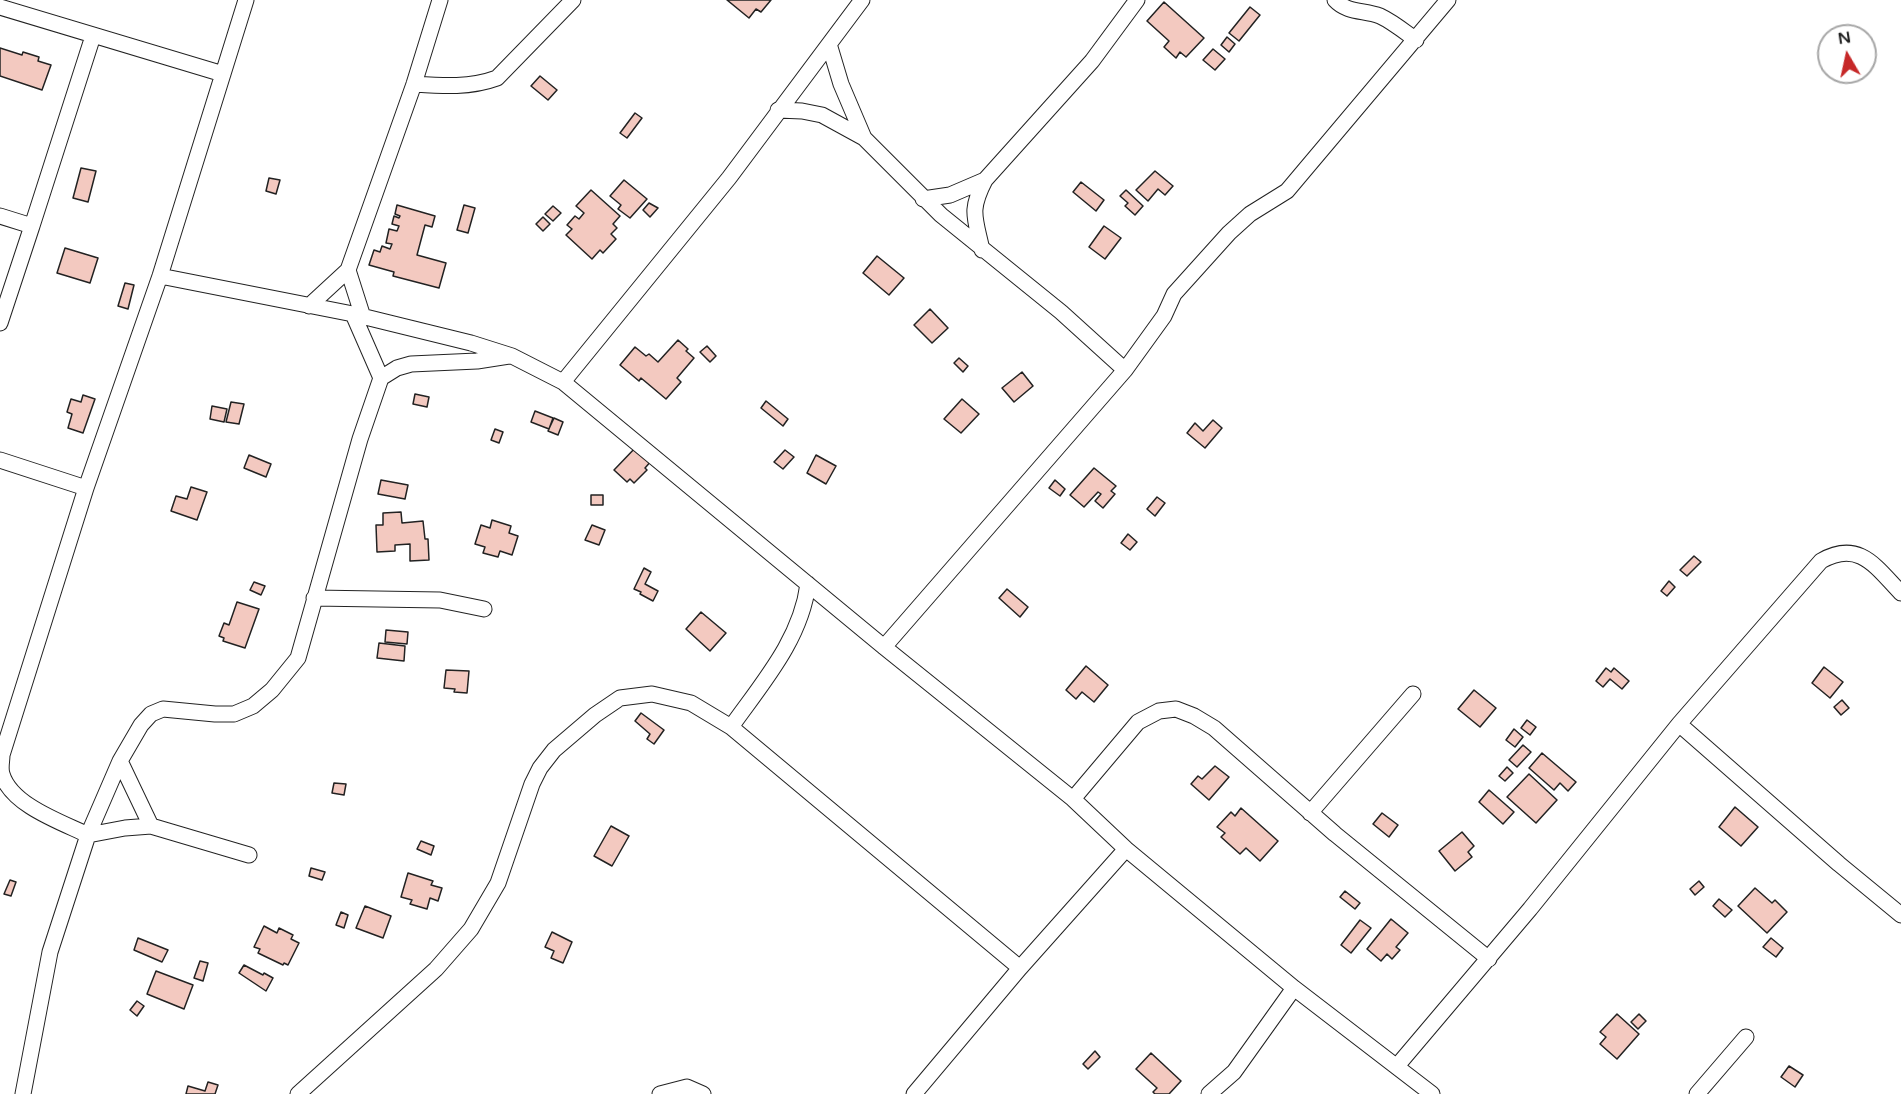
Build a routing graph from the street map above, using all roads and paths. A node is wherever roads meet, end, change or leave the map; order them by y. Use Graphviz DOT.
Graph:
graph roads {
  1 [pos="246,0"];
  2 [pos="440,0"];
  3 [pos="573,0"];
  4 [pos="861,0"];
  5 [pos="1137,0"];
  6 [pos="1335,0"];
  7 [pos="1448,0"];
  8 [pos="0,7"];
  9 [pos="93,36"];
  10 [pos="1416,40"];
  11 [pos="829,44"];
  12 [pos="223,74"];
  13 [pos="414,84"];
  14 [pos="778,110"];
  15 [pos="864,138"];
  16 [pos="985,180"];
  17 [pos="923,199"];
  18 [pos="0,216"];
  19 [pos="32,226"];
  20 [pos="982,250"];
  21 [pos="348,270"];
  22 [pos="160,276"];
  23 [pos="309,306"];
  24 [pos="358,316"];
  25 [pos="0,323"];
  26 [pos="512,356"];
  27 [pos="1125,370"];
  28 [pos="381,378"];
  29 [pos="563,381"];
  30 [pos="0,460"];
  31 [pos="86,488"];
  32 [pos="808,584"];
  33 [pos="1901,593"];
  34 [pos="314,598"];
  35 [pos="484,609"];
  36 [pos="884,647"];
  37 [pos="1413,694"];
  38 [pos="1679,724"];
  39 [pos="731,727"];
  40 [pos="120,761"];
  41 [pos="20,798"];
  42 [pos="0,799"];
  43 [pos="1073,799"];
  44 [pos="1310,813"];
  45 [pos="151,826"];
  46 [pos="88,835"];
  47 [pos="1126,849"];
  48 [pos="249,855"];
  49 [pos="1901,915"];
  50 [pos="1489,959"];
  51 [pos="1020,968"];
  52 [pos="1294,988"];
  53 [pos="1746,1037"];
  54 [pos="1396,1066"];
  55 [pos="23,1094"];
  56 [pos="298,1094"];
  57 [pos="660,1094"];
  58 [pos="703,1094"];
  59 [pos="914,1094"];
  60 [pos="1209,1094"];
  61 [pos="1432,1094"];
  62 [pos="1697,1094"];
  1 -- 12 [label="street"];
  2 -- 13 [label="street"];
  3 -- 13 [label="street"];
  4 -- 11 [label="street"];
  5 -- 16 [label="street"];
  6 -- 10 [label="street"];
  7 -- 10 [label="street"];
  8 -- 9 [label="street"];
  9 -- 12 [label="street"];
  9 -- 19 [label="street"];
  10 -- 27 [label="street"];
  11 -- 14 [label="street"];
  11 -- 15 [label="street"];
  12 -- 22 [label="street"];
  13 -- 21 [label="street"];
  14 -- 15 [label="street"];
  14 -- 29 [label="street"];
  15 -- 17 [label="street"];
  16 -- 17 [label="street"];
  16 -- 20 [label="street"];
  17 -- 20 [label="street"];
  18 -- 19 [label="street"];
  19 -- 25 [label="street"];
  20 -- 27 [label="street"];
  21 -- 23 [label="street"];
  21 -- 24 [label="street"];
  22 -- 23 [label="street"];
  22 -- 31 [label="street"];
  23 -- 24 [label="street"];
  24 -- 26 [label="street"];
  24 -- 28 [label="street"];
  26 -- 28 [label="street"];
  26 -- 29 [label="street"];
  27 -- 36 [label="street"];
  28 -- 34 [label="street"];
  29 -- 32 [label="street"];
  30 -- 31 [label="street"];
  31 -- 41 [label="street"];
  32 -- 36 [label="street"];
  32 -- 39 [label="street"];
  33 -- 38 [label="street"];
  34 -- 35 [label="street"];
  34 -- 40 [label="street"];
  36 -- 43 [label="street"];
  37 -- 44 [label="street"];
  38 -- 49 [label="street"];
  38 -- 50 [label="street"];
  39 -- 51 [label="street"];
  39 -- 56 [label="street"];
  40 -- 45 [label="street"];
  40 -- 46 [label="street"];
  41 -- 42 [label="street"];
  41 -- 46 [label="street"];
  43 -- 44 [label="street"];
  43 -- 47 [label="street"];
  44 -- 50 [label="street"];
  45 -- 46 [label="street"];
  45 -- 48 [label="street"];
  46 -- 55 [label="street"];
  47 -- 51 [label="street"];
  47 -- 52 [label="street"];
  50 -- 54 [label="street"];
  51 -- 59 [label="street"];
  52 -- 54 [label="street"];
  52 -- 60 [label="street"];
  53 -- 62 [label="street"];
  54 -- 61 [label="street"];
  57 -- 58 [label="street"];
}
